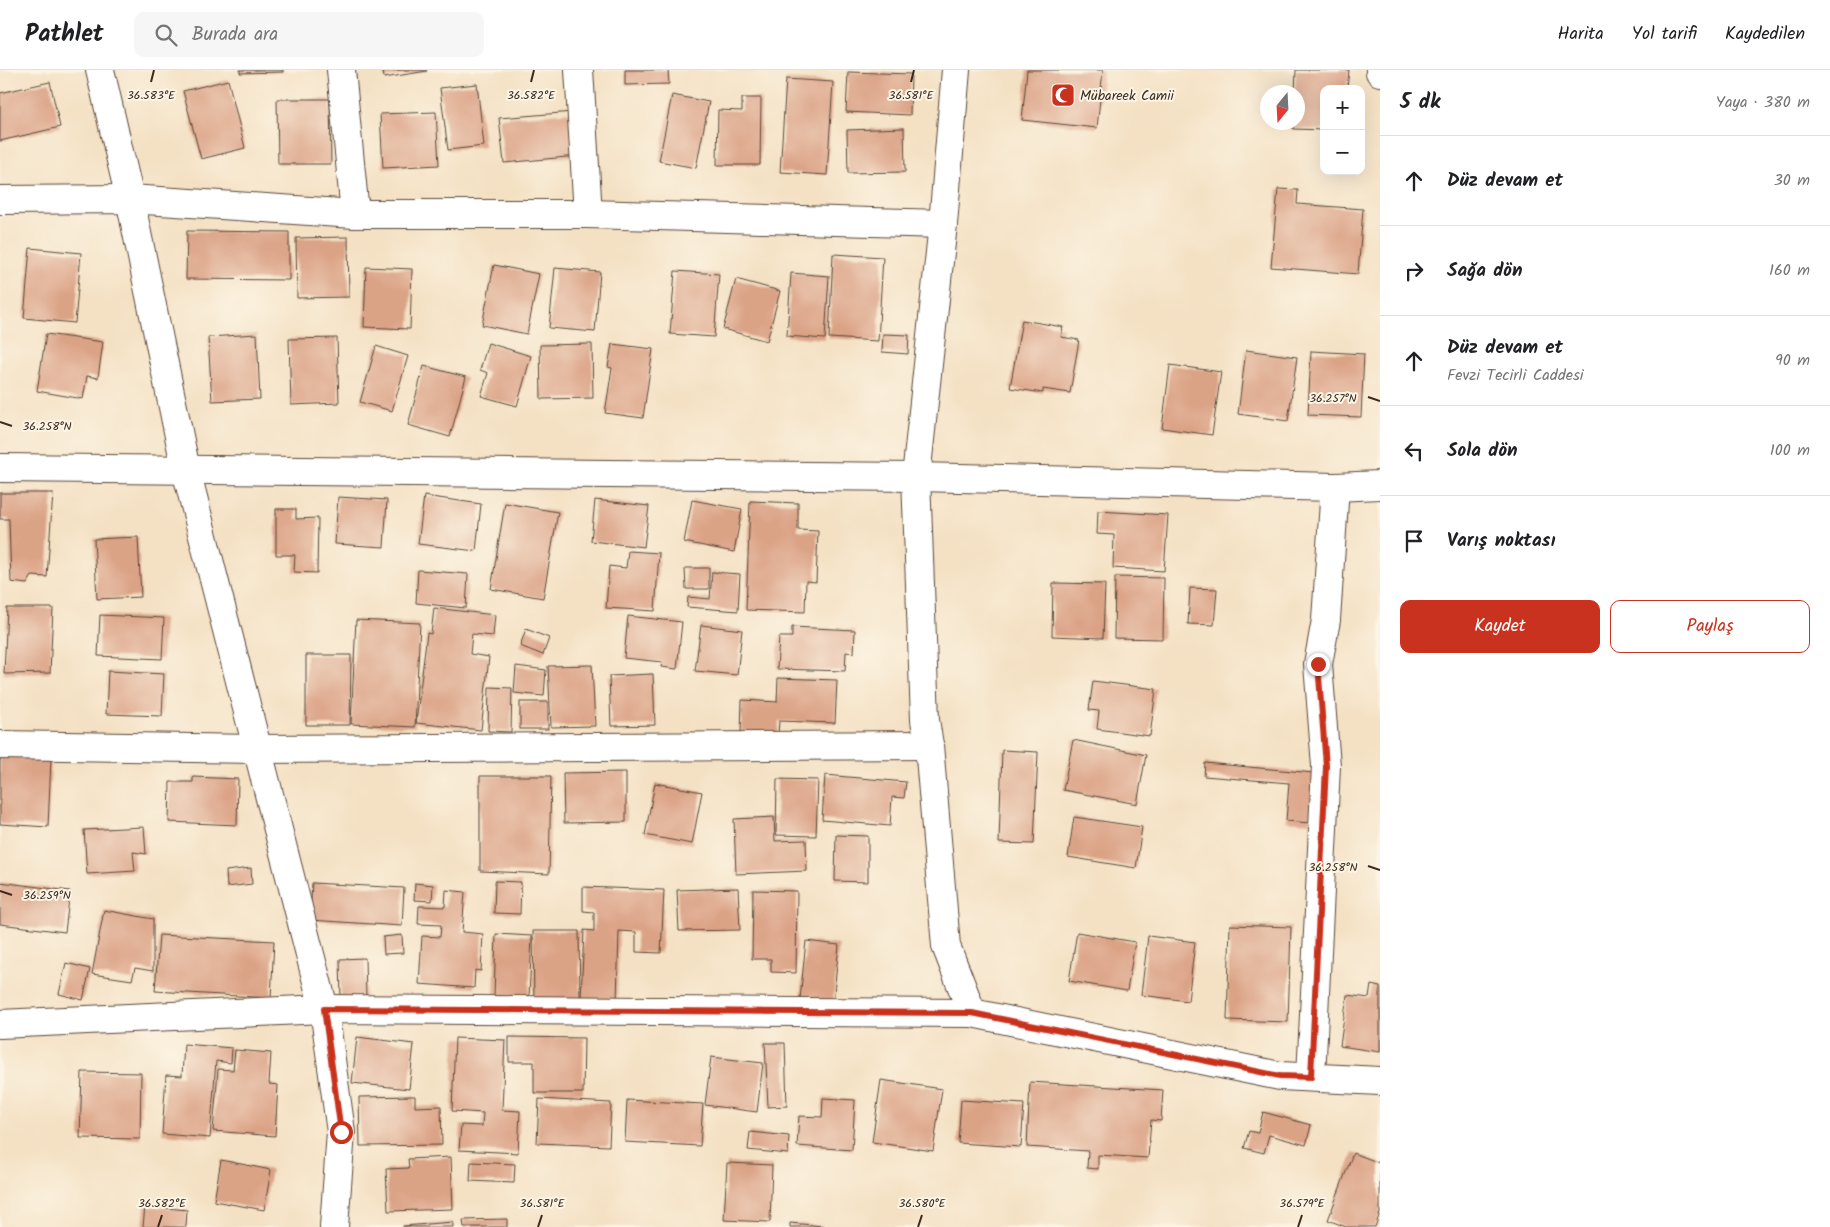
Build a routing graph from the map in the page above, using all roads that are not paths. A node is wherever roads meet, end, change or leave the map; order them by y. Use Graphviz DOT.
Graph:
graph roads {
  1 [pos="100,70"];
  2 [pos="341,70"];
  3 [pos="580,70"];
  4 [pos="956,70"];
  5 [pos="130,199"];
  6 [pos="0,200"];
  7 [pos="355,214"];
  8 [pos="588,214"];
  9 [pos="943,224"];
  10 [pos="0,468"];
  11 [pos="186,470"];
  12 [pos="916,477"];
  13 [pos="1380,485"];
  14 [pos="1335,487"];
  15 [pos="0,745"];
  16 [pos="929,745"];
  17 [pos="256,749"];
  18 [pos="324,1009"];
  19 [pos="972,1013"];
  20 [pos="0,1024"];
  21 [pos="1311,1077"];
  22 [pos="1368,1080"];
  23 [pos="1380,1100"];
  24 [pos="334,1227"];
  1 -- 5 [label="street"];
  2 -- 7 [label="street"];
  3 -- 8 [label="street"];
  4 -- 9 [label="street"];
  5 -- 6 [label="street"];
  5 -- 7 [label="street"];
  5 -- 11 [label="street"];
  7 -- 8 [label="street"];
  8 -- 9 [label="street"];
  9 -- 12 [label="street"];
  10 -- 11 [label="street"];
  11 -- 12 [label="street"];
  11 -- 17 [label="street"];
  12 -- 14 [label="street"];
  12 -- 16 [label="street"];
  13 -- 14 [label="street"];
  14 -- 21 [label="street"];
  15 -- 17 [label="street"];
  16 -- 17 [label="street"];
  16 -- 19 [label="street"];
  17 -- 18 [label="street"];
  18 -- 19 [label="street"];
  18 -- 20 [label="street"];
  18 -- 24 [label="street"];
  19 -- 21 [label="street"];
  21 -- 22 [label="street"];
  22 -- 23 [label="street"];
}
